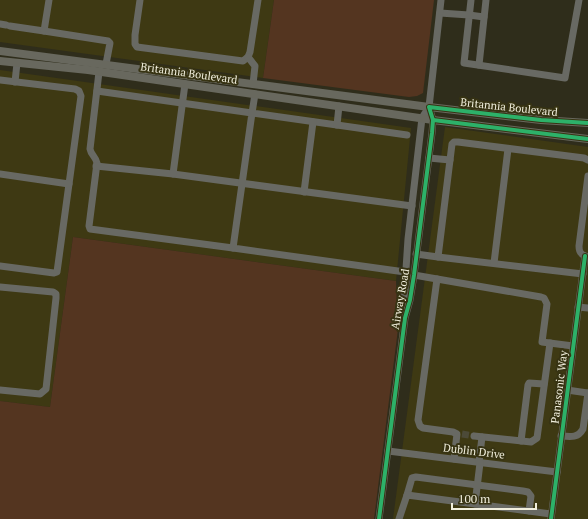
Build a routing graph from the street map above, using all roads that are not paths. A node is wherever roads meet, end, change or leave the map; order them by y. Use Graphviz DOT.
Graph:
graph roads {
  1 [pos="49,0"];
  2 [pos="140,0"];
  3 [pos="258,0"];
  4 [pos="441,0"];
  5 [pos="471,0"];
  6 [pos="486,0"];
  7 [pos="578,0"];
  8 [pos="440,12"];
  9 [pos="469,15"];
  10 [pos="484,17"];
  11 [pos="5,25"];
  12 [pos="44,31"];
  13 [pos="0,51"];
  14 [pos="248,57"];
  15 [pos="0,61"];
  16 [pos="17,63"];
  17 [pos="106,64"];
  18 [pos="479,65"];
  19 [pos="99,72"];
  20 [pos="0,80"];
  21 [pos="15,82"];
  22 [pos="185,84"];
  23 [pos="253,84"];
  24 [pos="97,91"];
  25 [pos="255,94"];
  26 [pos="183,103"];
  27 [pos="339,106"];
  28 [pos="429,107"];
  29 [pos="252,112"];
  30 [pos="422,118"];
  31 [pos="433,120"];
  32 [pos="313,122"];
  33 [pos="588,123"];
  34 [pos="337,125"];
  35 [pos="407,135"];
  36 [pos="588,139"];
  37 [pos="508,148"];
  38 [pos="429,158"];
  39 [pos="450,160"];
  40 [pos="588,160"];
  41 [pos="96,166"];
  42 [pos="0,174"];
  43 [pos="173,174"];
  44 [pos="588,176"];
  45 [pos="69,184"];
  46 [pos="242,184"];
  47 [pos="304,192"];
  48 [pos="412,206"];
  49 [pos="233,248"];
  50 [pos="416,254"];
  51 [pos="587,255"];
  52 [pos="438,256"];
  53 [pos="494,263"];
  54 [pos="0,266"];
  55 [pos="406,272"];
  56 [pos="414,275"];
  57 [pos="584,277"];
  58 [pos="437,279"];
  59 [pos="0,287"];
  60 [pos="578,307"];
  61 [pos="588,308"];
  62 [pos="405,318"];
  63 [pos="550,343"];
  64 [pos="573,346"];
  65 [pos="544,384"];
  66 [pos="0,390"];
  67 [pos="567,390"];
  68 [pos="588,393"];
  69 [pos="474,436"];
  70 [pos="561,436"];
  71 [pos="482,437"];
  72 [pos="521,441"];
  73 [pos="388,451"];
  74 [pos="454,459"];
  75 [pos="480,462"];
  76 [pos="557,472"];
  77 [pos="477,485"];
  78 [pos="407,495"];
  79 [pos="475,504"];
  80 [pos="529,511"];
  81 [pos="551,517"];
  82 [pos="380,519"];
  83 [pos="399,519"];
  1 -- 12 [label="street"];
  2 -- 14 [label="street"];
  3 -- 14 [label="street"];
  4 -- 8 [label="street, Airway Road"];
  5 -- 9 [label="street"];
  6 -- 10 [label="street"];
  7 -- 18 [label="street"];
  8 -- 9 [label="street"];
  8 -- 28 [label="street, Airway Road"];
  9 -- 10 [label="street"];
  9 -- 18 [label="street"];
  10 -- 18 [label="street"];
  11 -- 12 [label="street"];
  12 -- 17 [label="street"];
  13 -- 17 [label="main road, Britannia Boulevard"];
  14 -- 23 [label="street"];
  15 -- 16 [label="main road, Britannia Boulevard"];
  16 -- 19 [label="main road, Britannia Boulevard"];
  16 -- 21 [label="street"];
  17 -- 23 [label="main road, Britannia Boulevard"];
  19 -- 22 [label="main road, Britannia Boulevard"];
  19 -- 24 [label="street"];
  20 -- 21 [label="street"];
  21 -- 45 [label="street"];
  22 -- 25 [label="main road, Britannia Boulevard"];
  22 -- 26 [label="street"];
  23 -- 28 [label="main road, Britannia Boulevard"];
  24 -- 26 [label="street"];
  24 -- 41 [label="street"];
  25 -- 27 [label="main road, Britannia Boulevard"];
  25 -- 29 [label="street"];
  26 -- 29 [label="street"];
  26 -- 43 [label="street"];
  27 -- 30 [label="main road, Britannia Boulevard"];
  27 -- 34 [label="street"];
  28 -- 30 [label="street, Airway Road"];
  28 -- 31 [label="street, Airway Road"];
  28 -- 33 [label="main road, Britannia Boulevard"];
  29 -- 32 [label="street"];
  29 -- 46 [label="street"];
  30 -- 31 [label="main road, Britannia Boulevard"];
  30 -- 48 [label="street, Airway Road"];
  31 -- 36 [label="main road, Britannia Boulevard"];
  31 -- 38 [label="street, Airway Road"];
  32 -- 34 [label="street"];
  32 -- 47 [label="street"];
  34 -- 35 [label="street"];
  37 -- 39 [label="street"];
  37 -- 40 [label="street"];
  37 -- 53 [label="street"];
  38 -- 39 [label="street"];
  38 -- 50 [label="street, Airway Road"];
  39 -- 52 [label="street"];
  41 -- 43 [label="street"];
  41 -- 49 [label="street"];
  42 -- 45 [label="street"];
  43 -- 46 [label="street"];
  44 -- 51 [label="street"];
  45 -- 54 [label="street"];
  46 -- 47 [label="street"];
  46 -- 49 [label="street"];
  47 -- 48 [label="street"];
  48 -- 55 [label="street, Airway Road"];
  49 -- 55 [label="street"];
  50 -- 52 [label="street"];
  50 -- 56 [label="street, Airway Road"];
  51 -- 57 [label="street, Panasonic Way"];
  52 -- 53 [label="street"];
  53 -- 57 [label="street"];
  55 -- 62 [label="street, Airway Road"];
  56 -- 58 [label="street"];
  56 -- 62 [label="street, Airway Road"];
  57 -- 60 [label="street, Panasonic Way"];
  58 -- 63 [label="street"];
  58 -- 74 [label="street"];
  59 -- 66 [label="street"];
  60 -- 61 [label="street"];
  60 -- 64 [label="street, Panasonic Way"];
  62 -- 73 [label="street, Airway Road"];
  63 -- 64 [label="street"];
  63 -- 65 [label="street"];
  64 -- 67 [label="street, Panasonic Way"];
  65 -- 72 [label="street"];
  65 -- 72 [label="street"];
  67 -- 68 [label="street"];
  67 -- 70 [label="street, Panasonic Way"];
  68 -- 70 [label="street"];
  69 -- 71 [label="street"];
  70 -- 76 [label="street, Panasonic Way"];
  71 -- 72 [label="street"];
  71 -- 75 [label="street"];
  73 -- 74 [label="street, Dublin Drive"];
  73 -- 82 [label="street, Airway Road"];
  74 -- 75 [label="street, Dublin Drive"];
  75 -- 76 [label="street, Dublin Drive"];
  75 -- 77 [label="street"];
  76 -- 81 [label="street, Panasonic Way"];
  77 -- 78 [label="street"];
  77 -- 79 [label="street"];
  77 -- 80 [label="street"];
  78 -- 79 [label="street"];
  78 -- 83 [label="street"];
  79 -- 80 [label="street"];
  80 -- 81 [label="street"];
}
